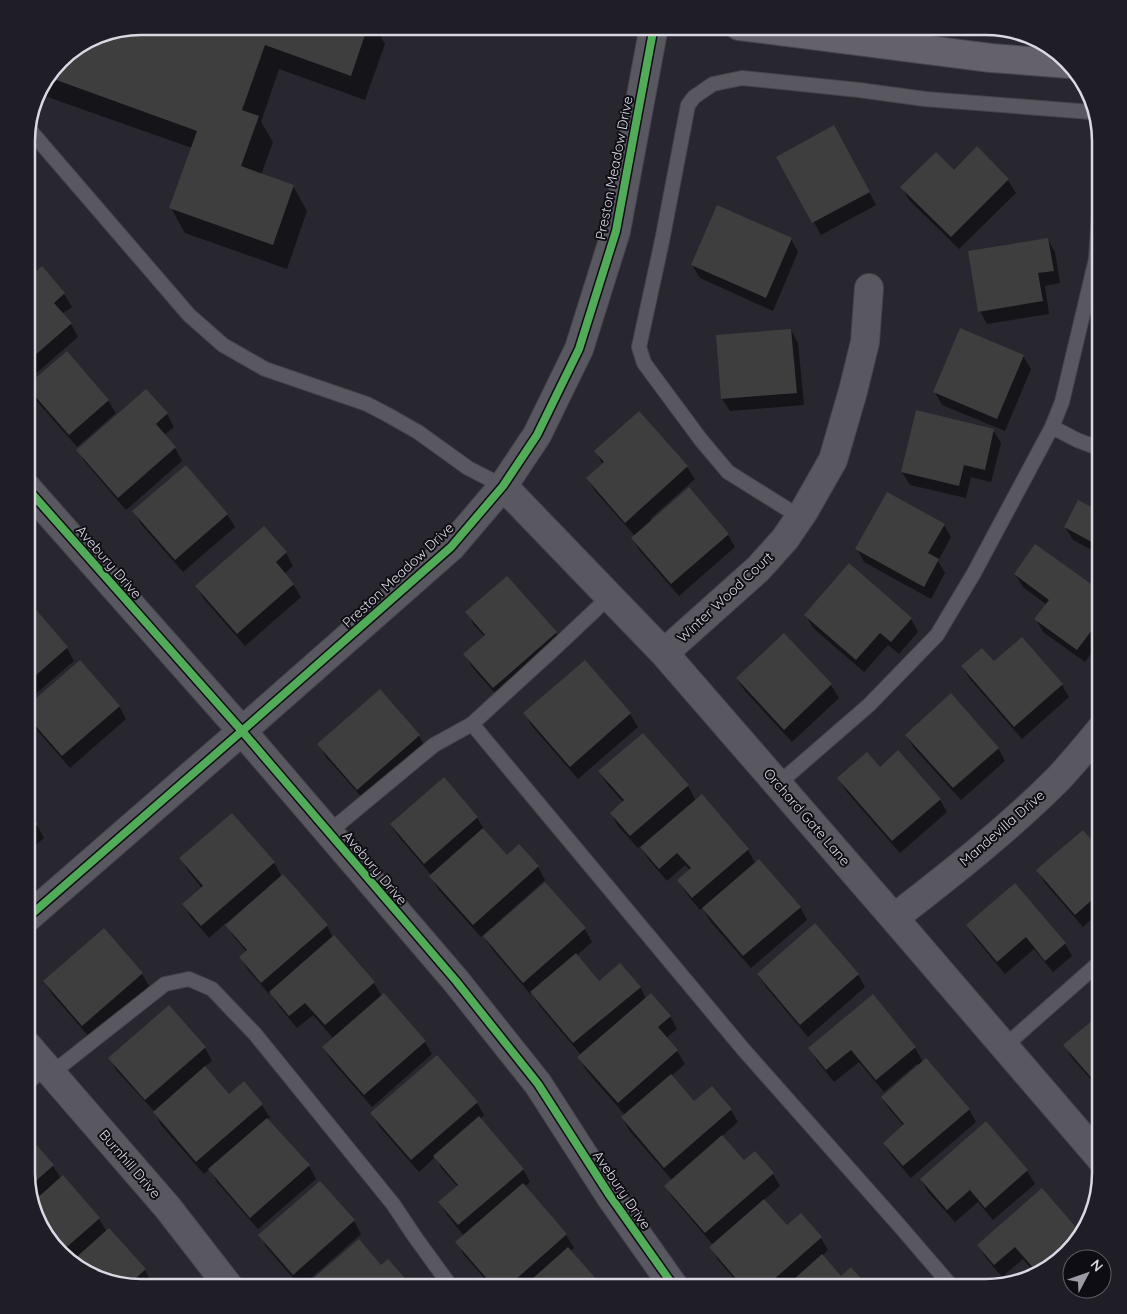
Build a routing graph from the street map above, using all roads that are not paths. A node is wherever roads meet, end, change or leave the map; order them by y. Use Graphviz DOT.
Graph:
graph roads {
  1 [pos="652,35"];
  2 [pos="810,35"];
  3 [pos="1058,63"];
  4 [pos="1088,112"];
  5 [pos="35,136"];
  6 [pos="1092,276"];
  7 [pos="869,288"];
  8 [pos="1052,427"];
  9 [pos="1092,446"];
  10 [pos="503,486"];
  11 [pos="35,497"];
  12 [pos="800,517"];
  13 [pos="610,597"];
  14 [pos="664,653"];
  15 [pos="472,724"];
  16 [pos="242,731"];
  17 [pos="1092,740"];
  18 [pos="778,784"];
  19 [pos="329,832"];
  20 [pos="35,911"];
  21 [pos="894,918"];
  22 [pos="1092,969"];
  23 [pos="1005,1046"];
  24 [pos="35,1063"];
  25 [pos="41,1075"];
  26 [pos="1092,1148"];
  27 [pos="223,1279"];
  28 [pos="445,1279"];
  29 [pos="669,1279"];
  30 [pos="946,1279"];
  1 -- 10 [label="street, Preston Meadow Drive"];
  2 -- 3 [label="main road"];
  4 -- 12 [label="lane"];
  5 -- 10 [label="lane"];
  6 -- 8 [label="lane"];
  7 -- 12 [label="street, Winter Wood Court"];
  8 -- 9 [label="lane"];
  8 -- 18 [label="lane"];
  10 -- 13 [label="street, Orchard Gate Lane"];
  10 -- 16 [label="street, Preston Meadow Drive"];
  11 -- 16 [label="street, Avebury Drive"];
  12 -- 14 [label="street, Winter Wood Court"];
  13 -- 14 [label="street, Orchard Gate Lane"];
  13 -- 15 [label="lane"];
  14 -- 18 [label="street, Orchard Gate Lane"];
  15 -- 19 [label="lane"];
  15 -- 30 [label="lane"];
  16 -- 19 [label="street, Avebury Drive"];
  16 -- 20 [label="street, Preston Meadow Drive"];
  17 -- 21 [label="street, Mandevilla Drive"];
  18 -- 21 [label="street, Orchard Gate Lane"];
  19 -- 29 [label="street, Avebury Drive"];
  21 -- 23 [label="street, Orchard Gate Lane"];
  22 -- 23 [label="lane"];
  23 -- 26 [label="street, Orchard Gate Lane"];
  24 -- 25 [label="street, Burnhill Drive"];
  25 -- 27 [label="street, Burnhill Drive"];
  25 -- 28 [label="lane"];
}
